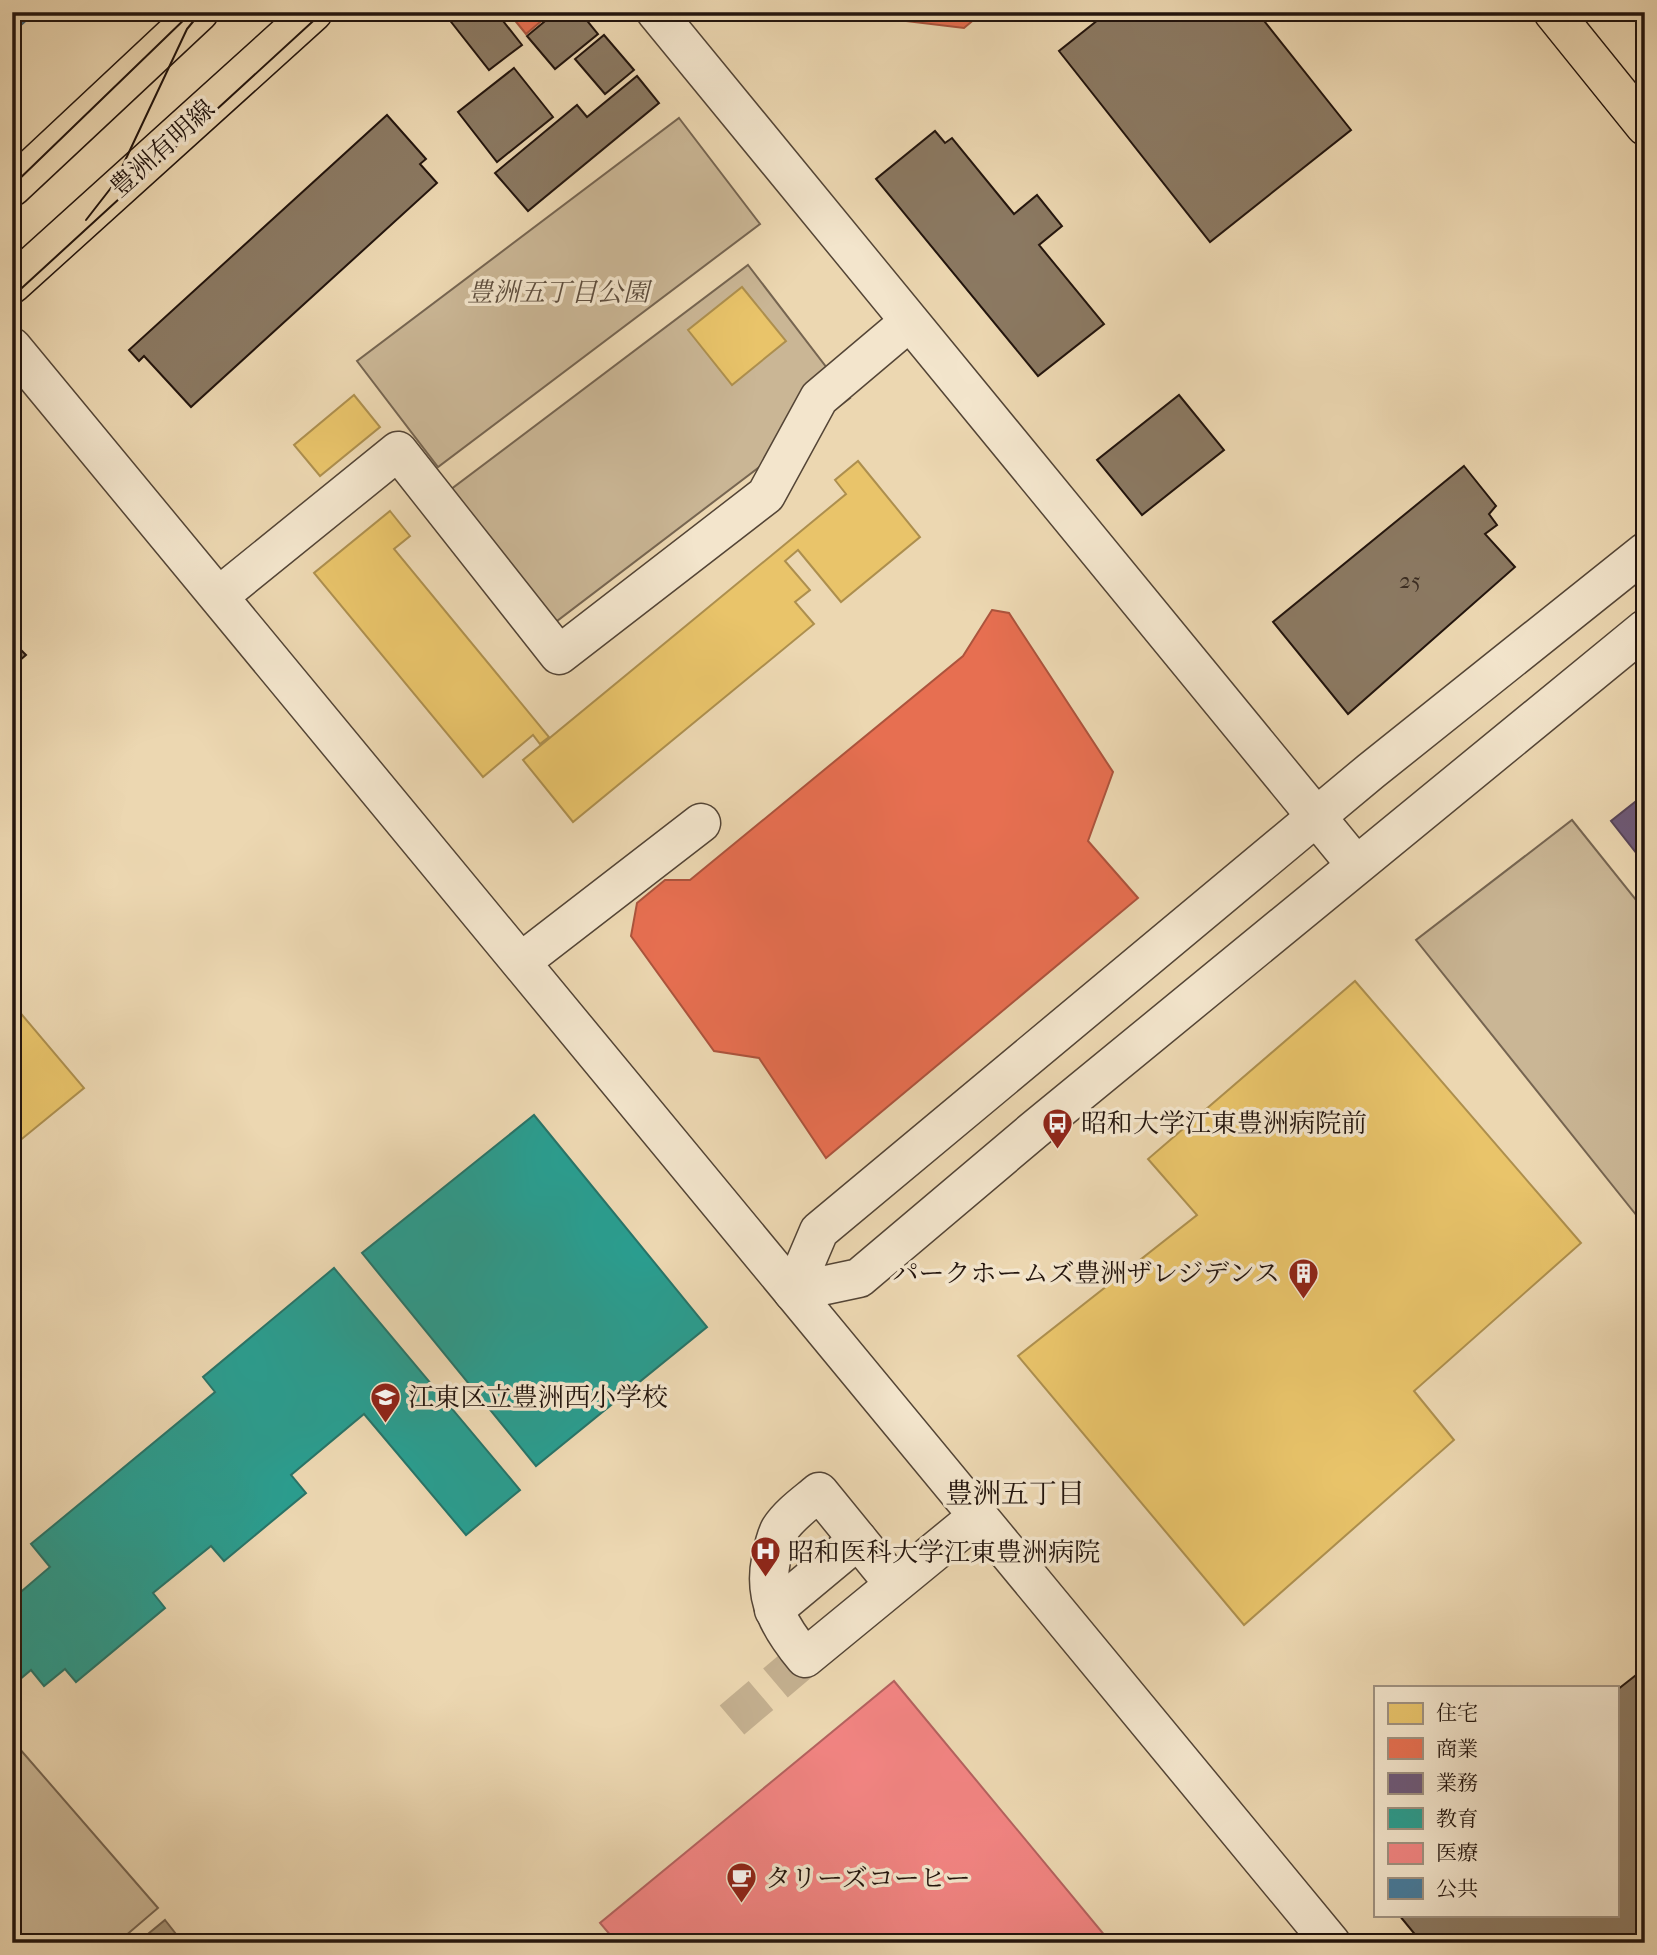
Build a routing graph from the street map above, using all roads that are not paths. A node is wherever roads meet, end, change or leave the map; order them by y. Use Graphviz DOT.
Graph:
graph roads {
  1 [pos="199,12"];
  2 [pos="313,12"];
  3 [pos="656,12"];
  4 [pos="1553,12"];
  5 [pos="1645,126"];
  6 [pos="12,187"];
  7 [pos="12,284"];
  8 [pos="909,322"];
  9 [pos="12,347"];
  10 [pos="1645,552"];
  11 [pos="219,596"];
  12 [pos="1645,629"];
  13 [pos="1316,817"];
  14 [pos="701,824"];
  15 [pos="1356,865"];
  16 [pos="521,962"];
  17 [pos="793,1292"];
  18 [pos="978,1516"];
  19 [pos="858,1540"];
  20 [pos="894,1584"];
  21 [pos="774,1610"];
  22 [pos="1331,1943"];
  1 -- 6 [label="main road"];
  2 -- 7 [label="main road, 豊洲有明線"];
  3 -- 8 [label="street"];
  4 -- 5 [label="main road"];
  8 -- 11 [label="street"];
  8 -- 13 [label="street"];
  9 -- 11 [label="street"];
  10 -- 13 [label="street"];
  11 -- 16 [label="street"];
  12 -- 15 [label="street"];
  13 -- 15 [label="street"];
  13 -- 17 [label="street"];
  14 -- 16 [label="street"];
  15 -- 17 [label="street"];
  16 -- 17 [label="street"];
  17 -- 18 [label="street"];
  18 -- 20 [label="street"];
  18 -- 22 [label="street"];
  19 -- 20 [label="street"];
  19 -- 21 [label="street"];
  19 -- 21 [label="street"];
  20 -- 21 [label="street"];
}
